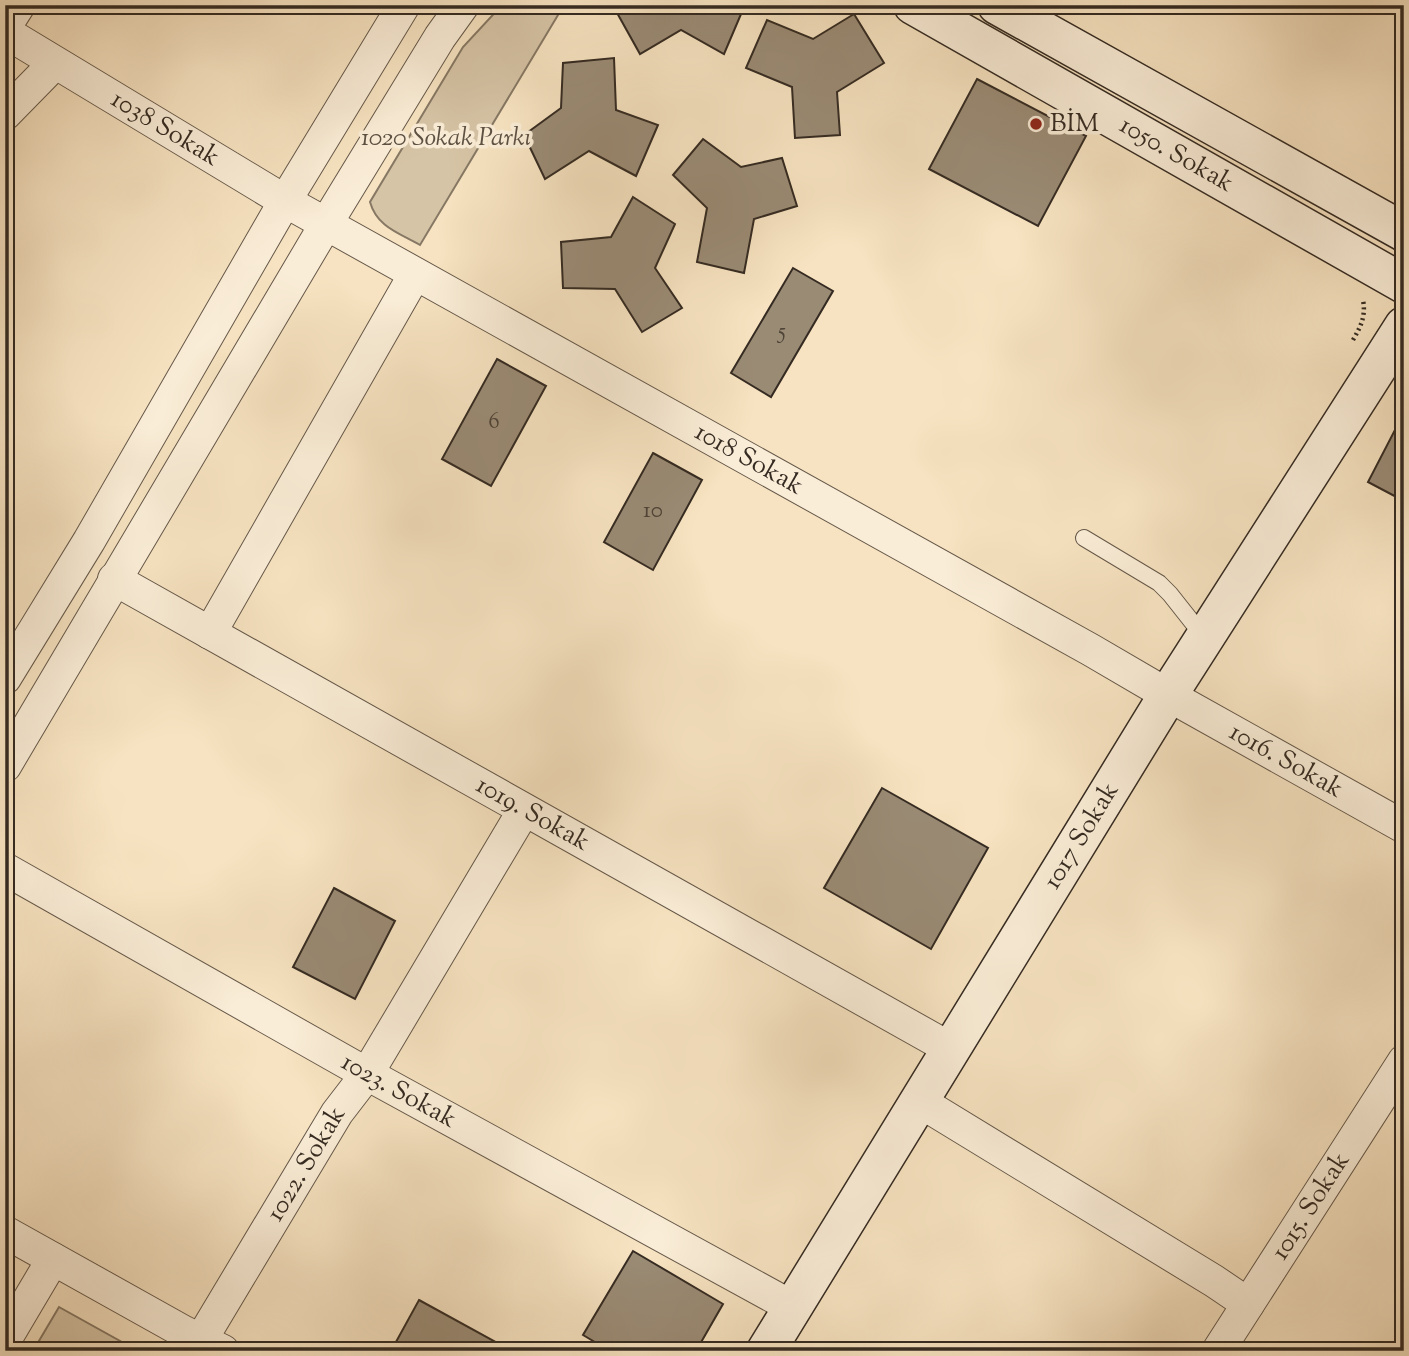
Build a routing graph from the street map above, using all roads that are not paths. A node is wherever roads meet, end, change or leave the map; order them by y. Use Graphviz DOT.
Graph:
graph roads {
  1 [pos="19,5"];
  2 [pos="404,5"];
  3 [pos="463,5"];
  4 [pos="914,5"];
  5 [pos="997,5"];
  6 [pos="5,30"];
  7 [pos="55,62"];
  8 [pos="5,114"];
  9 [pos="285,201"];
  10 [pos="326,224"];
  11 [pos="1404,232"];
  12 [pos="415,274"];
  13 [pos="1404,284"];
  14 [pos="1404,326"];
  15 [pos="1084,538"];
  16 [pos="114,579"];
  17 [pos="209,633"];
  18 [pos="1206,639"];
  19 [pos="5,677"];
  20 [pos="1168,695"];
  21 [pos="5,766"];
  22 [pos="524,810"];
  23 [pos="1404,827"];
  24 [pos="5,869"];
  25 [pos="951,1049"];
  26 [pos="1404,1061"];
  27 [pos="367,1074"];
  28 [pos="919,1101"];
  29 [pos="5,1232"];
  30 [pos="53,1259"];
  31 [pos="1248,1304"];
  32 [pos="794,1308"];
  33 [pos="5,1340"];
  34 [pos="195,1343"];
  35 [pos="766,1351"];
  36 [pos="1218,1351"];
  1 -- 6 [label="street"];
  2 -- 9 [label="street"];
  3 -- 10 [label="street"];
  4 -- 13 [label="street, 1050. Sokak"];
  5 -- 11 [label="street, 1050. Sokak"];
  6 -- 7 [label="street, 1038 Sokak"];
  7 -- 8 [label="street"];
  7 -- 9 [label="street, 1038 Sokak"];
  9 -- 10 [label="street, 1038 Sokak"];
  9 -- 19 [label="street"];
  10 -- 12 [label="street, 1018 Sokak"];
  10 -- 16 [label="street"];
  12 -- 17 [label="street"];
  12 -- 20 [label="street, 1018 Sokak"];
  14 -- 18 [label="street, 1017 Sokak"];
  15 -- 18 [label="lane"];
  16 -- 17 [label="street, 1019. Sokak"];
  16 -- 21 [label="street"];
  17 -- 22 [label="street, 1019. Sokak"];
  18 -- 20 [label="street, 1017 Sokak"];
  20 -- 23 [label="street, 1016. Sokak"];
  20 -- 25 [label="street, 1017 Sokak"];
  22 -- 25 [label="street, 1019. Sokak"];
  22 -- 27 [label="street, 1022. Sokak"];
  24 -- 27 [label="street, 1023. Sokak"];
  25 -- 28 [label="street, 1017 Sokak"];
  26 -- 31 [label="street, 1015. Sokak"];
  27 -- 32 [label="street, 1023. Sokak"];
  27 -- 34 [label="street, 1022. Sokak"];
  28 -- 31 [label="street"];
  28 -- 32 [label="street, 1017 Sokak"];
  29 -- 30 [label="street"];
  30 -- 33 [label="street"];
  30 -- 34 [label="street"];
  31 -- 36 [label="street, 1015. Sokak"];
  32 -- 35 [label="street, 1017 Sokak"];
}
